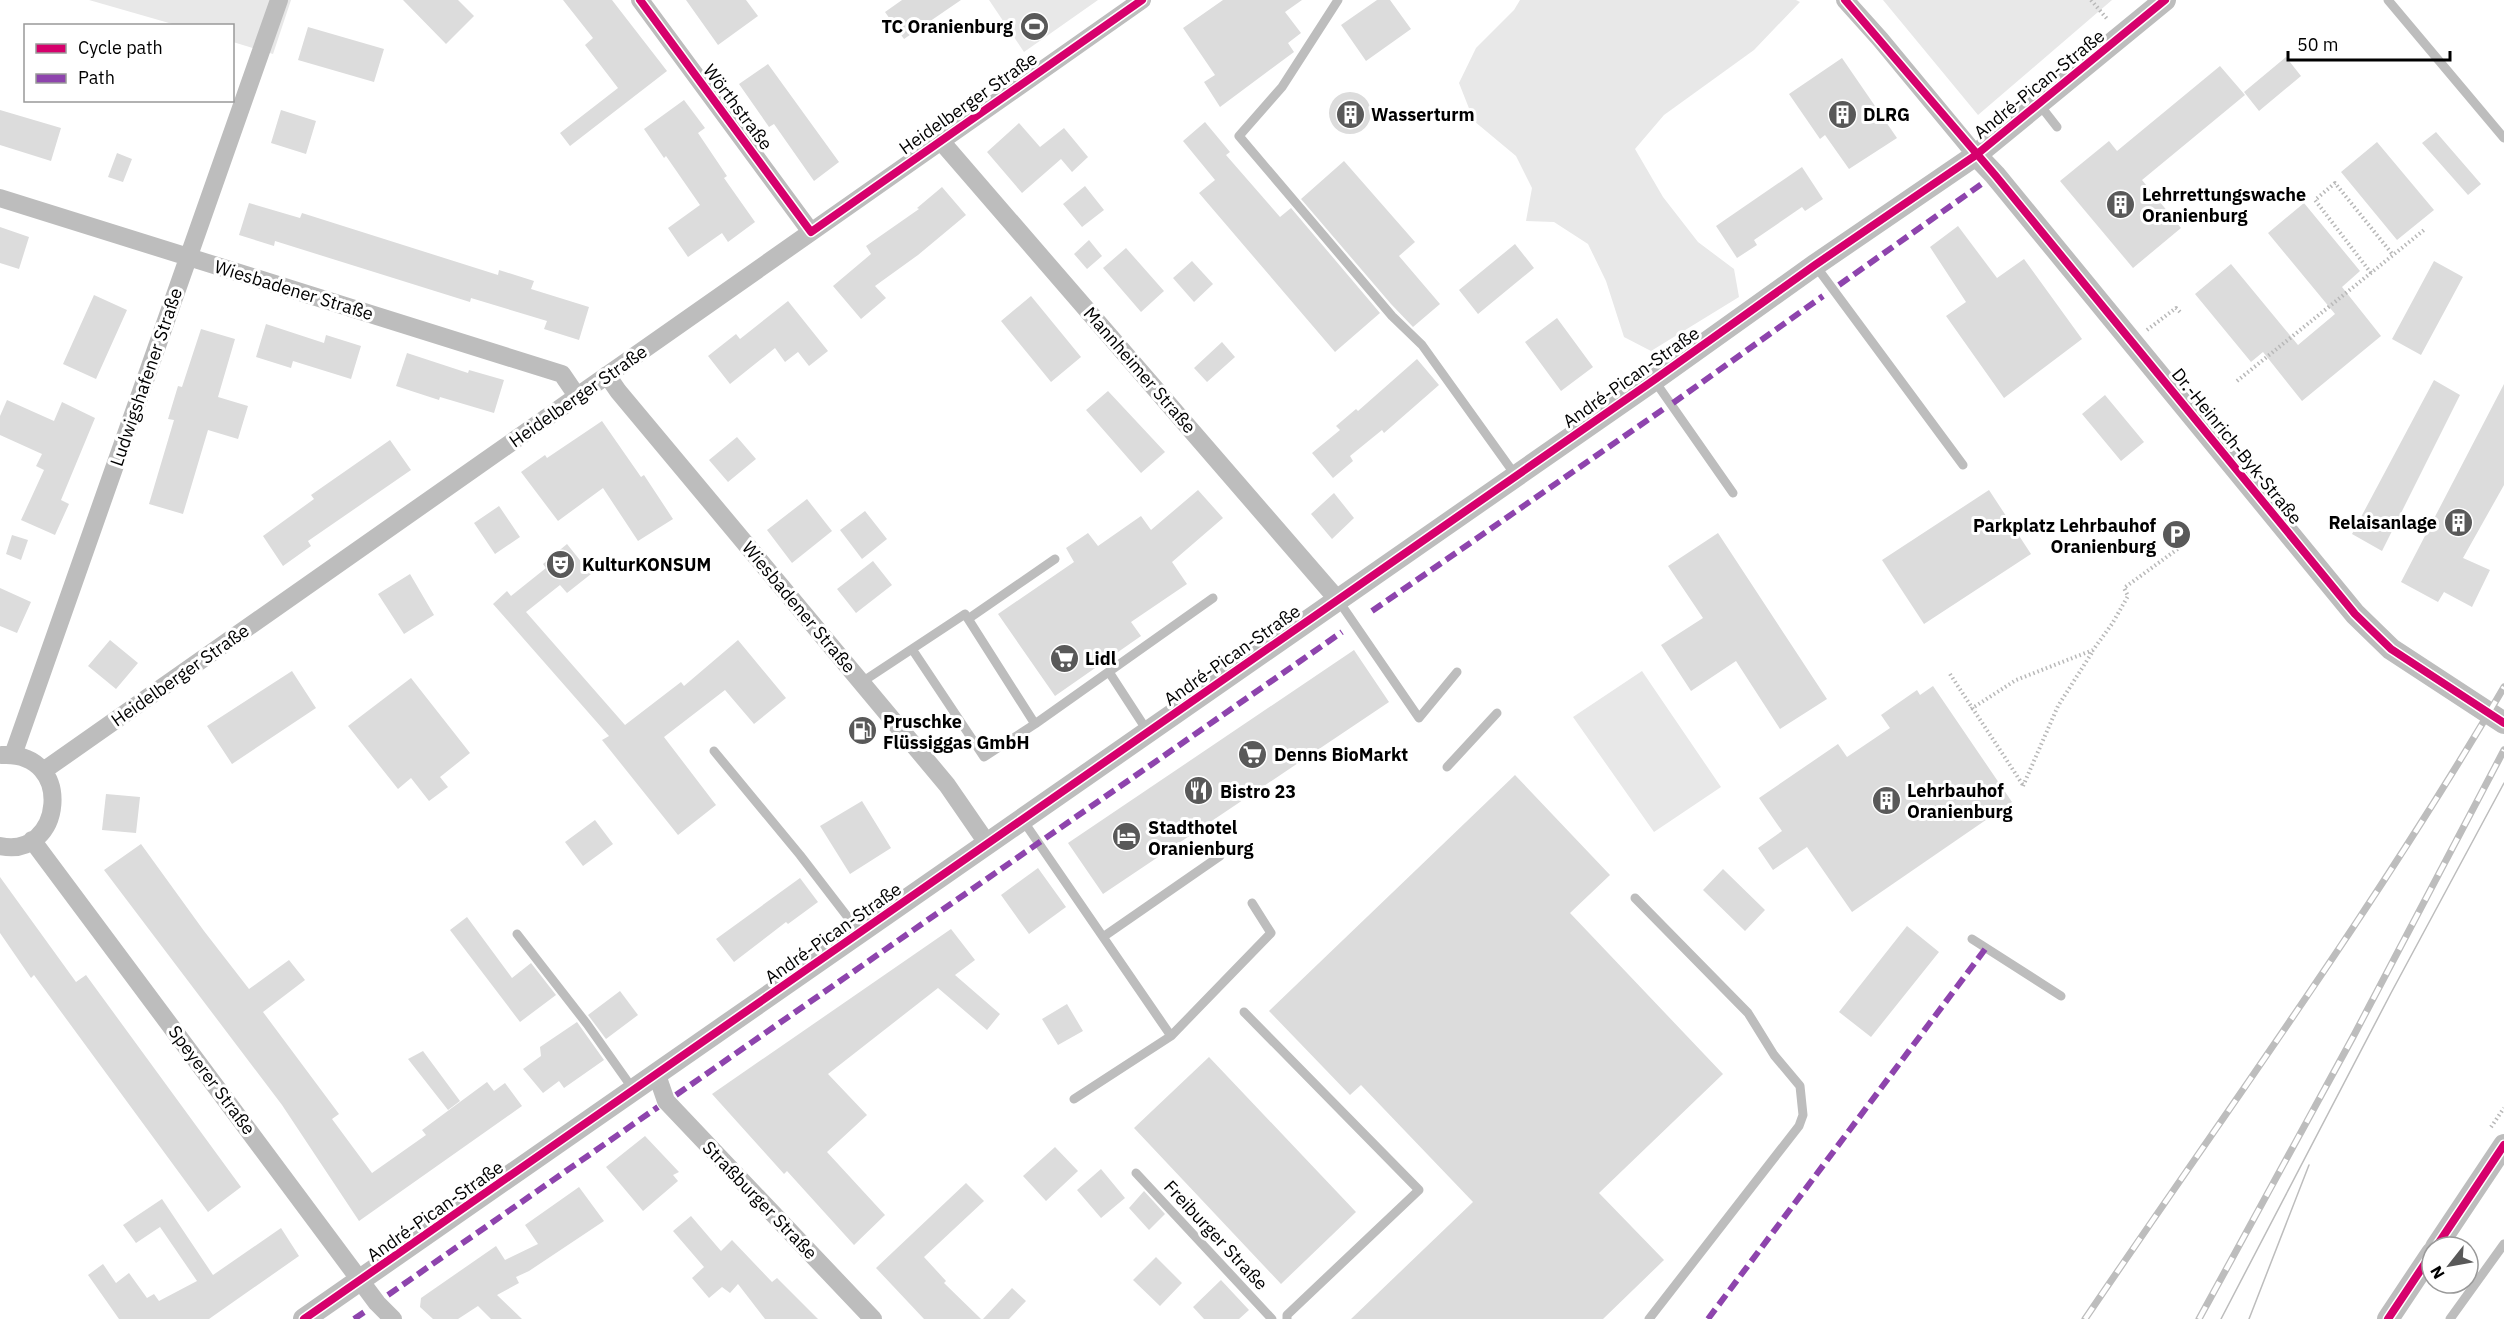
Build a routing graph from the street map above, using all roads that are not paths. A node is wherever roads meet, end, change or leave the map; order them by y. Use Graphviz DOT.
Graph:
graph roads {
  1 [pos="279,0"];
  2 [pos="640,0"];
  3 [pos="1142,0"];
  4 [pos="1338,0"];
  5 [pos="1845,0"];
  6 [pos="2165,0"];
  7 [pos="2388,0"];
  8 [pos="2039,104"];
  9 [pos="2057,127"];
  10 [pos="2504,138"];
  11 [pos="940,140"];
  12 [pos="1976,155"];
  13 [pos="0,198"];
  14 [pos="811,232"];
  15 [pos="189,257"];
  16 [pos="1815,265"];
  17 [pos="607,375"];
  18 [pos="1654,380"];
  19 [pos="578,396"];
  20 [pos="1963,465"];
  21 [pos="1516,476"];
  22 [pos="1734,493"];
  23 [pos="1055,559"];
  24 [pos="1213,598"];
  25 [pos="1338,600"];
  26 [pos="968,619"];
  27 [pos="912,649"];
  28 [pos="1109,672"];
  29 [pos="1457,672"];
  30 [pos="862,682"];
  31 [pos="1497,713"];
  32 [pos="2504,723"];
  33 [pos="1035,724"];
  34 [pos="1148,732"];
  35 [pos="714,750"];
  36 [pos="6,755"];
  37 [pos="1447,767"];
  38 [pos="43,771"];
  39 [pos="1022,819"];
  40 [pos="32,840"];
  41 [pos="987,843"];
  42 [pos="0,846"];
  43 [pos="1220,856"];
  44 [pos="1635,898"];
  45 [pos="1252,903"];
  46 [pos="860,933"];
  47 [pos="517,934"];
  48 [pos="1103,937"];
  49 [pos="1972,939"];
  50 [pos="2061,996"];
  51 [pos="1244,1012"];
  52 [pos="1171,1036"];
  53 [pos="657,1075"];
  54 [pos="635,1091"];
  55 [pos="1074,1099"];
  56 [pos="2504,1145"];
  57 [pos="1136,1173"];
  58 [pos="2444,1235"];
  59 [pos="2504,1244"];
  60 [pos="2420,1271"];
  61 [pos="361,1280"];
  62 [pos="304,1319"];
  63 [pos="393,1319"];
  64 [pos="873,1319"];
  65 [pos="1272,1319"];
  66 [pos="1287,1319"];
  67 [pos="1649,1319"];
  68 [pos="2388,1319"];
  69 [pos="2450,1319"];
  1 -- 15 [label="street, Ludwigshafener Straße"];
  2 -- 14 [label="street, Wörthstraße"];
  3 -- 11 [label="street, Heidelberger Straße"];
  4 -- 21 [label="lane"];
  5 -- 12 [label="street"];
  6 -- 8 [label="street, André-Pican-Straße"];
  7 -- 10 [label="lane"];
  8 -- 9 [label="lane"];
  8 -- 12 [label="street, André-Pican-Straße"];
  11 -- 14 [label="street, Heidelberger Straße"];
  11 -- 25 [label="street, Mannheimer Straße"];
  12 -- 16 [label="street, André-Pican-Straße"];
  12 -- 32 [label="street, Dr.-Heinrich-Byk-Straße"];
  13 -- 15 [label="street, Wiesbadener Straße"];
  14 -- 17 [label="street, Heidelberger Straße"];
  15 -- 19 [label="street, Wiesbadener Straße"];
  15 -- 36 [label="street, Ludwigshafener Straße"];
  16 -- 18 [label="street, André-Pican-Straße"];
  16 -- 20 [label="lane"];
  17 -- 19 [label="street, Heidelberger Straße"];
  17 -- 30 [label="street, Wiesbadener Straße"];
  18 -- 21 [label="street, André-Pican-Straße"];
  18 -- 22 [label="lane"];
  19 -- 38 [label="street, Heidelberger Straße"];
  21 -- 25 [label="street, André-Pican-Straße"];
  23 -- 26 [label="lane"];
  24 -- 28 [label="lane"];
  25 -- 29 [label="lane"];
  25 -- 34 [label="street, André-Pican-Straße"];
  26 -- 27 [label="lane"];
  26 -- 33 [label="lane"];
  27 -- 30 [label="lane"];
  27 -- 33 [label="lane"];
  28 -- 33 [label="lane"];
  28 -- 34 [label="lane"];
  30 -- 41 [label="street, Wiesbadener Straße"];
  31 -- 37 [label="lane"];
  34 -- 39 [label="street, André-Pican-Straße"];
  35 -- 46 [label="lane"];
  36 -- 38 [label="street"];
  38 -- 40 [label="street"];
  39 -- 41 [label="street, André-Pican-Straße"];
  39 -- 48 [label="lane"];
  40 -- 42 [label="street"];
  40 -- 61 [label="street, Speyerer Straße"];
  41 -- 46 [label="street, André-Pican-Straße"];
  43 -- 48 [label="lane"];
  44 -- 67 [label="lane"];
  45 -- 52 [label="lane"];
  46 -- 53 [label="street, André-Pican-Straße"];
  47 -- 54 [label="lane"];
  48 -- 52 [label="lane"];
  49 -- 50 [label="lane"];
  51 -- 66 [label="lane"];
  52 -- 55 [label="lane"];
  53 -- 54 [label="street, André-Pican-Straße"];
  53 -- 64 [label="street, Straßburger Straße"];
  54 -- 61 [label="street, André-Pican-Straße"];
  56 -- 58 [label="street"];
  57 -- 65 [label="lane, Freiburger Straße"];
  59 -- 69 [label="lane"];
  60 -- 68 [label="street"];
  61 -- 62 [label="street, André-Pican-Straße"];
  61 -- 63 [label="street, Speyerer Straße"];
}
